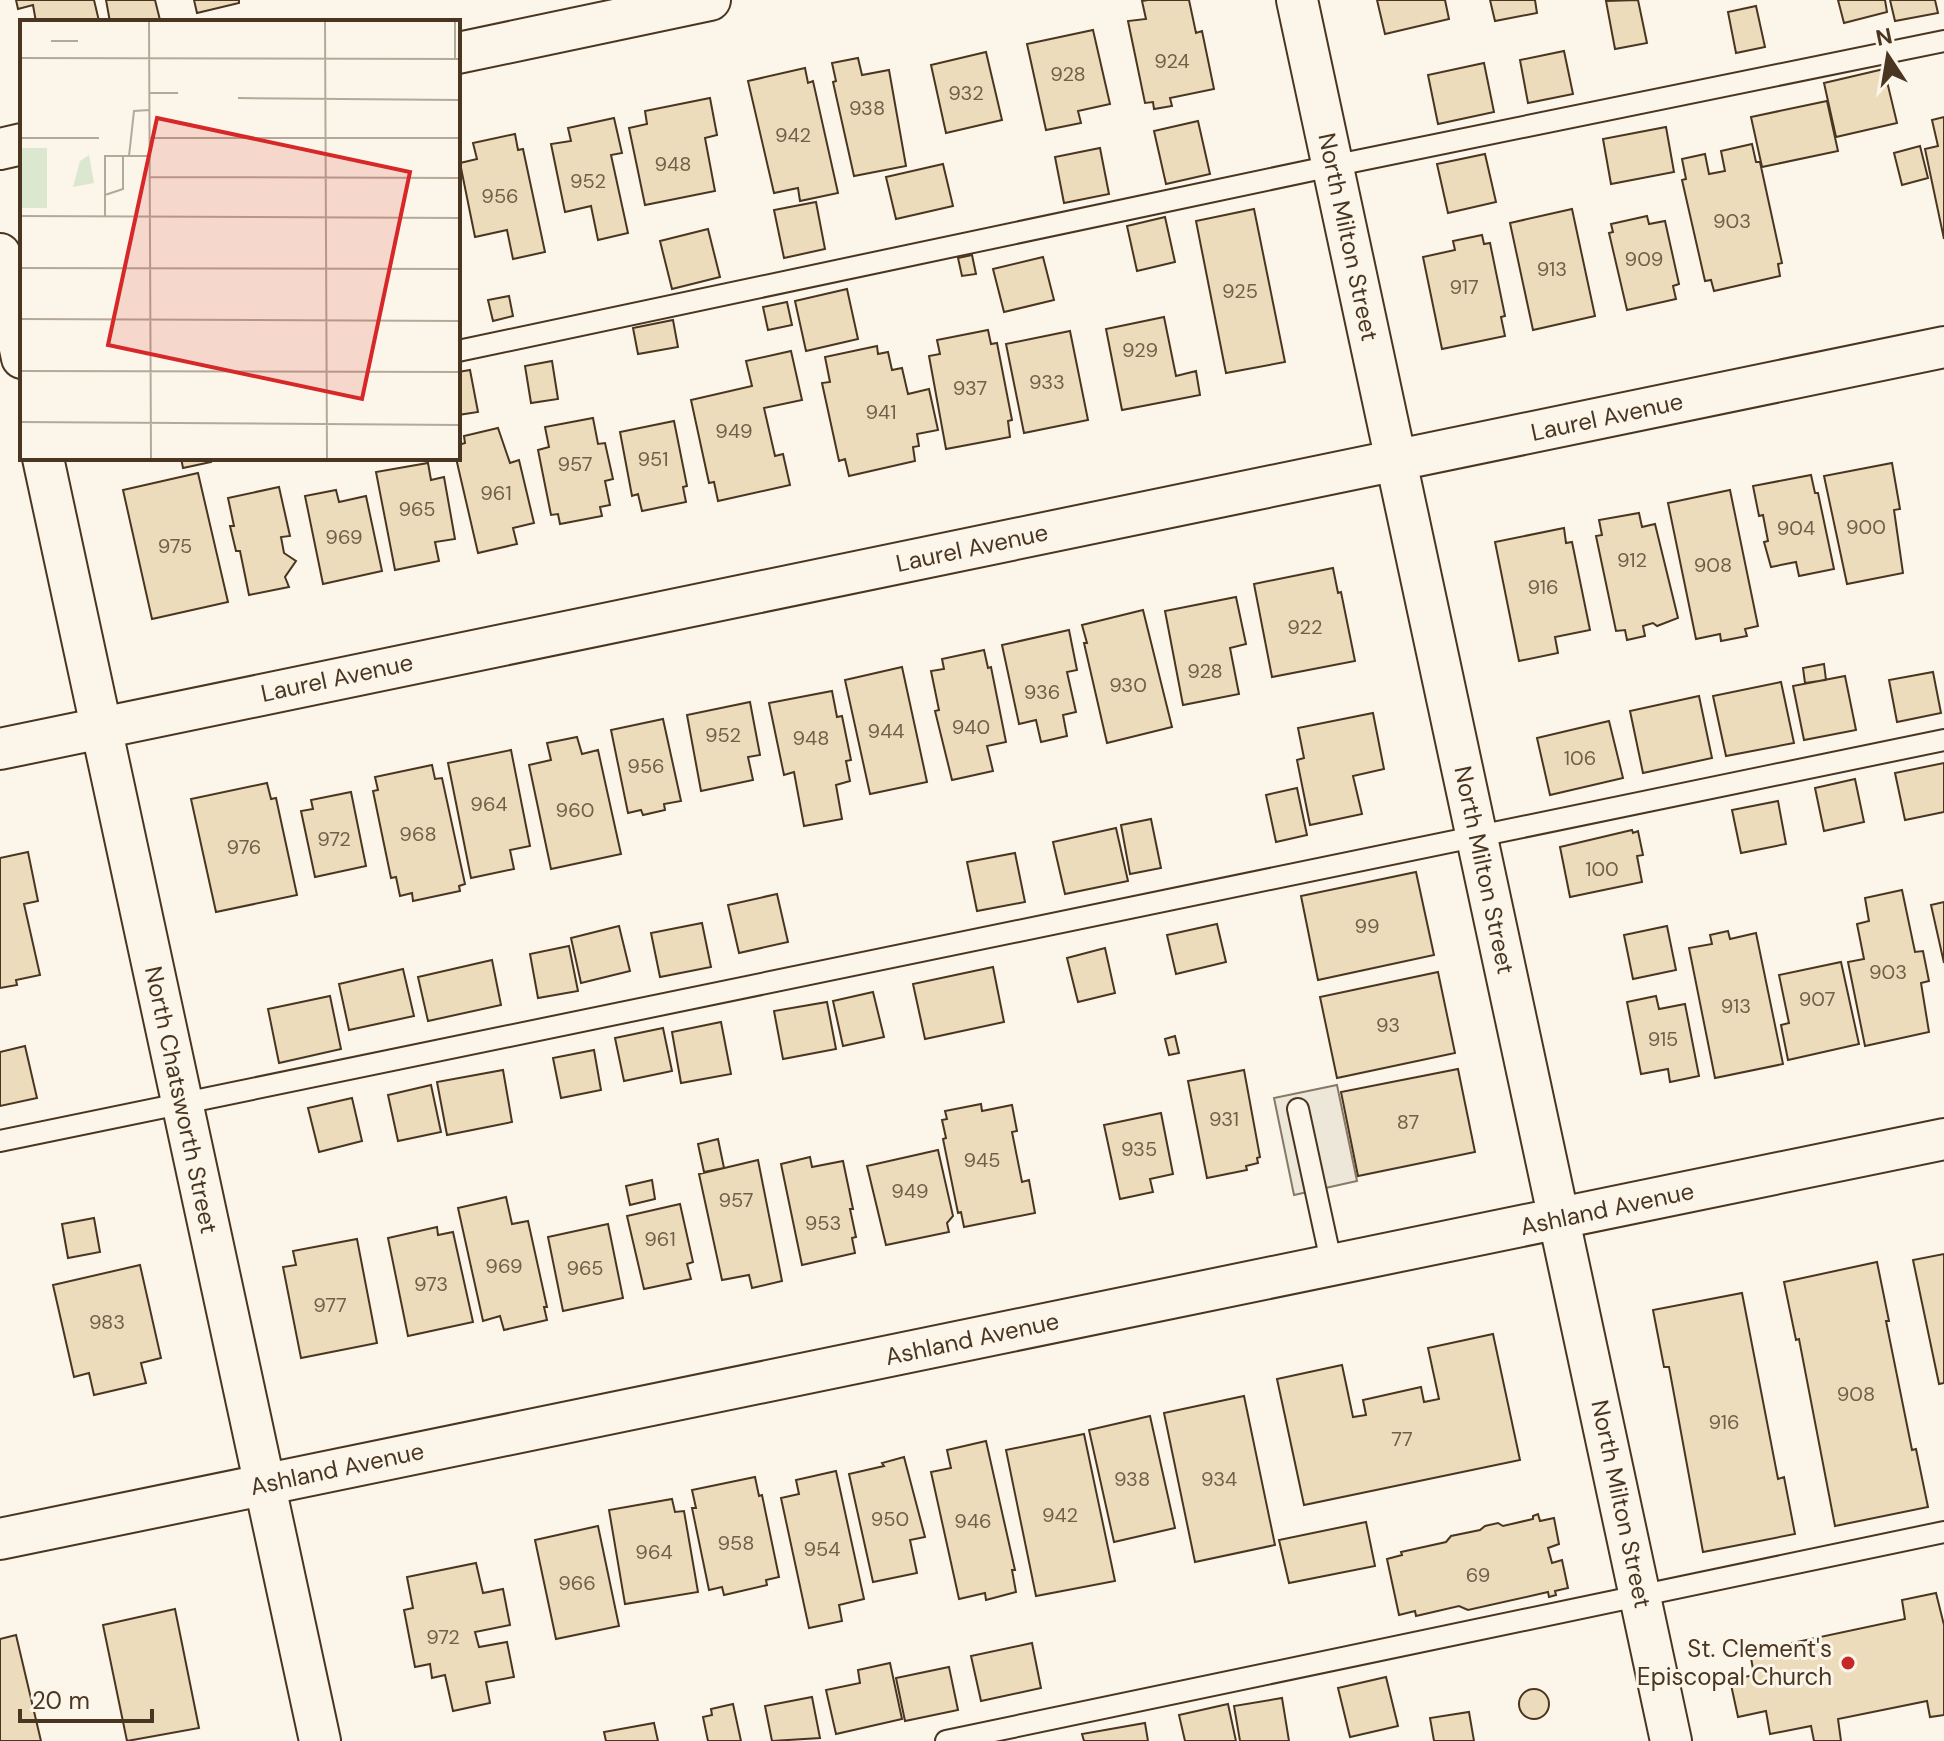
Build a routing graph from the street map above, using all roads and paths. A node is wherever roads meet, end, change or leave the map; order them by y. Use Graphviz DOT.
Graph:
graph roads {
  1 [pos="710,0"];
  2 [pos="1297,0"];
  3 [pos="1944,41"];
  4 [pos="460,53"];
  5 [pos="20,144"];
  6 [pos="0,149"];
  7 [pos="1332,166"];
  8 [pos="2,277"];
  9 [pos="1944,347"];
  10 [pos="20,350"];
  11 [pos="460,351"];
  12 [pos="43,460"];
  13 [pos="1397,460"];
  14 [pos="101,727"];
  15 [pos="1944,740"];
  16 [pos="0,749"];
  17 [pos="1477,837"];
  18 [pos="182,1102"];
  19 [pos="1298,1109"];
  20 [pos="1944,1139"];
  21 [pos="0,1141"];
  22 [pos="1557,1220"];
  23 [pos="1332,1266"];
  24 [pos="264,1484"];
  25 [pos="1944,1532"];
  26 [pos="0,1539"];
  27 [pos="1641,1596"];
  28 [pos="320,1741"];
  29 [pos="946,1741"];
  30 [pos="1671,1741"];
  1 -- 4 [label="street"];
  2 -- 7 [label="street, North Milton Street"];
  3 -- 7 [label="lane"];
  5 -- 6 [label="street"];
  7 -- 11 [label="lane"];
  7 -- 13 [label="street, North Milton Street"];
  8 -- 10 [label="street"];
  9 -- 13 [label="street, Laurel Avenue"];
  12 -- 14 [label="street, North Chatsworth Street"];
  13 -- 14 [label="street, Laurel Avenue"];
  13 -- 17 [label="street, North Milton Street"];
  14 -- 16 [label="street, Laurel Avenue"];
  14 -- 18 [label="street, North Chatsworth Street"];
  15 -- 17 [label="lane"];
  17 -- 18 [label="lane"];
  17 -- 22 [label="street, North Milton Street"];
  18 -- 21 [label="lane"];
  18 -- 24 [label="street, North Chatsworth Street"];
  19 -- 23 [label="lane"];
  20 -- 22 [label="street, Ashland Avenue"];
  22 -- 23 [label="street, Ashland Avenue"];
  22 -- 27 [label="street, North Milton Street"];
  23 -- 24 [label="street, Ashland Avenue"];
  24 -- 26 [label="street, Ashland Avenue"];
  24 -- 28 [label="street, North Chatsworth Street"];
  25 -- 27 [label="lane"];
  27 -- 29 [label="lane"];
  27 -- 30 [label="street, North Milton Street"];
}
